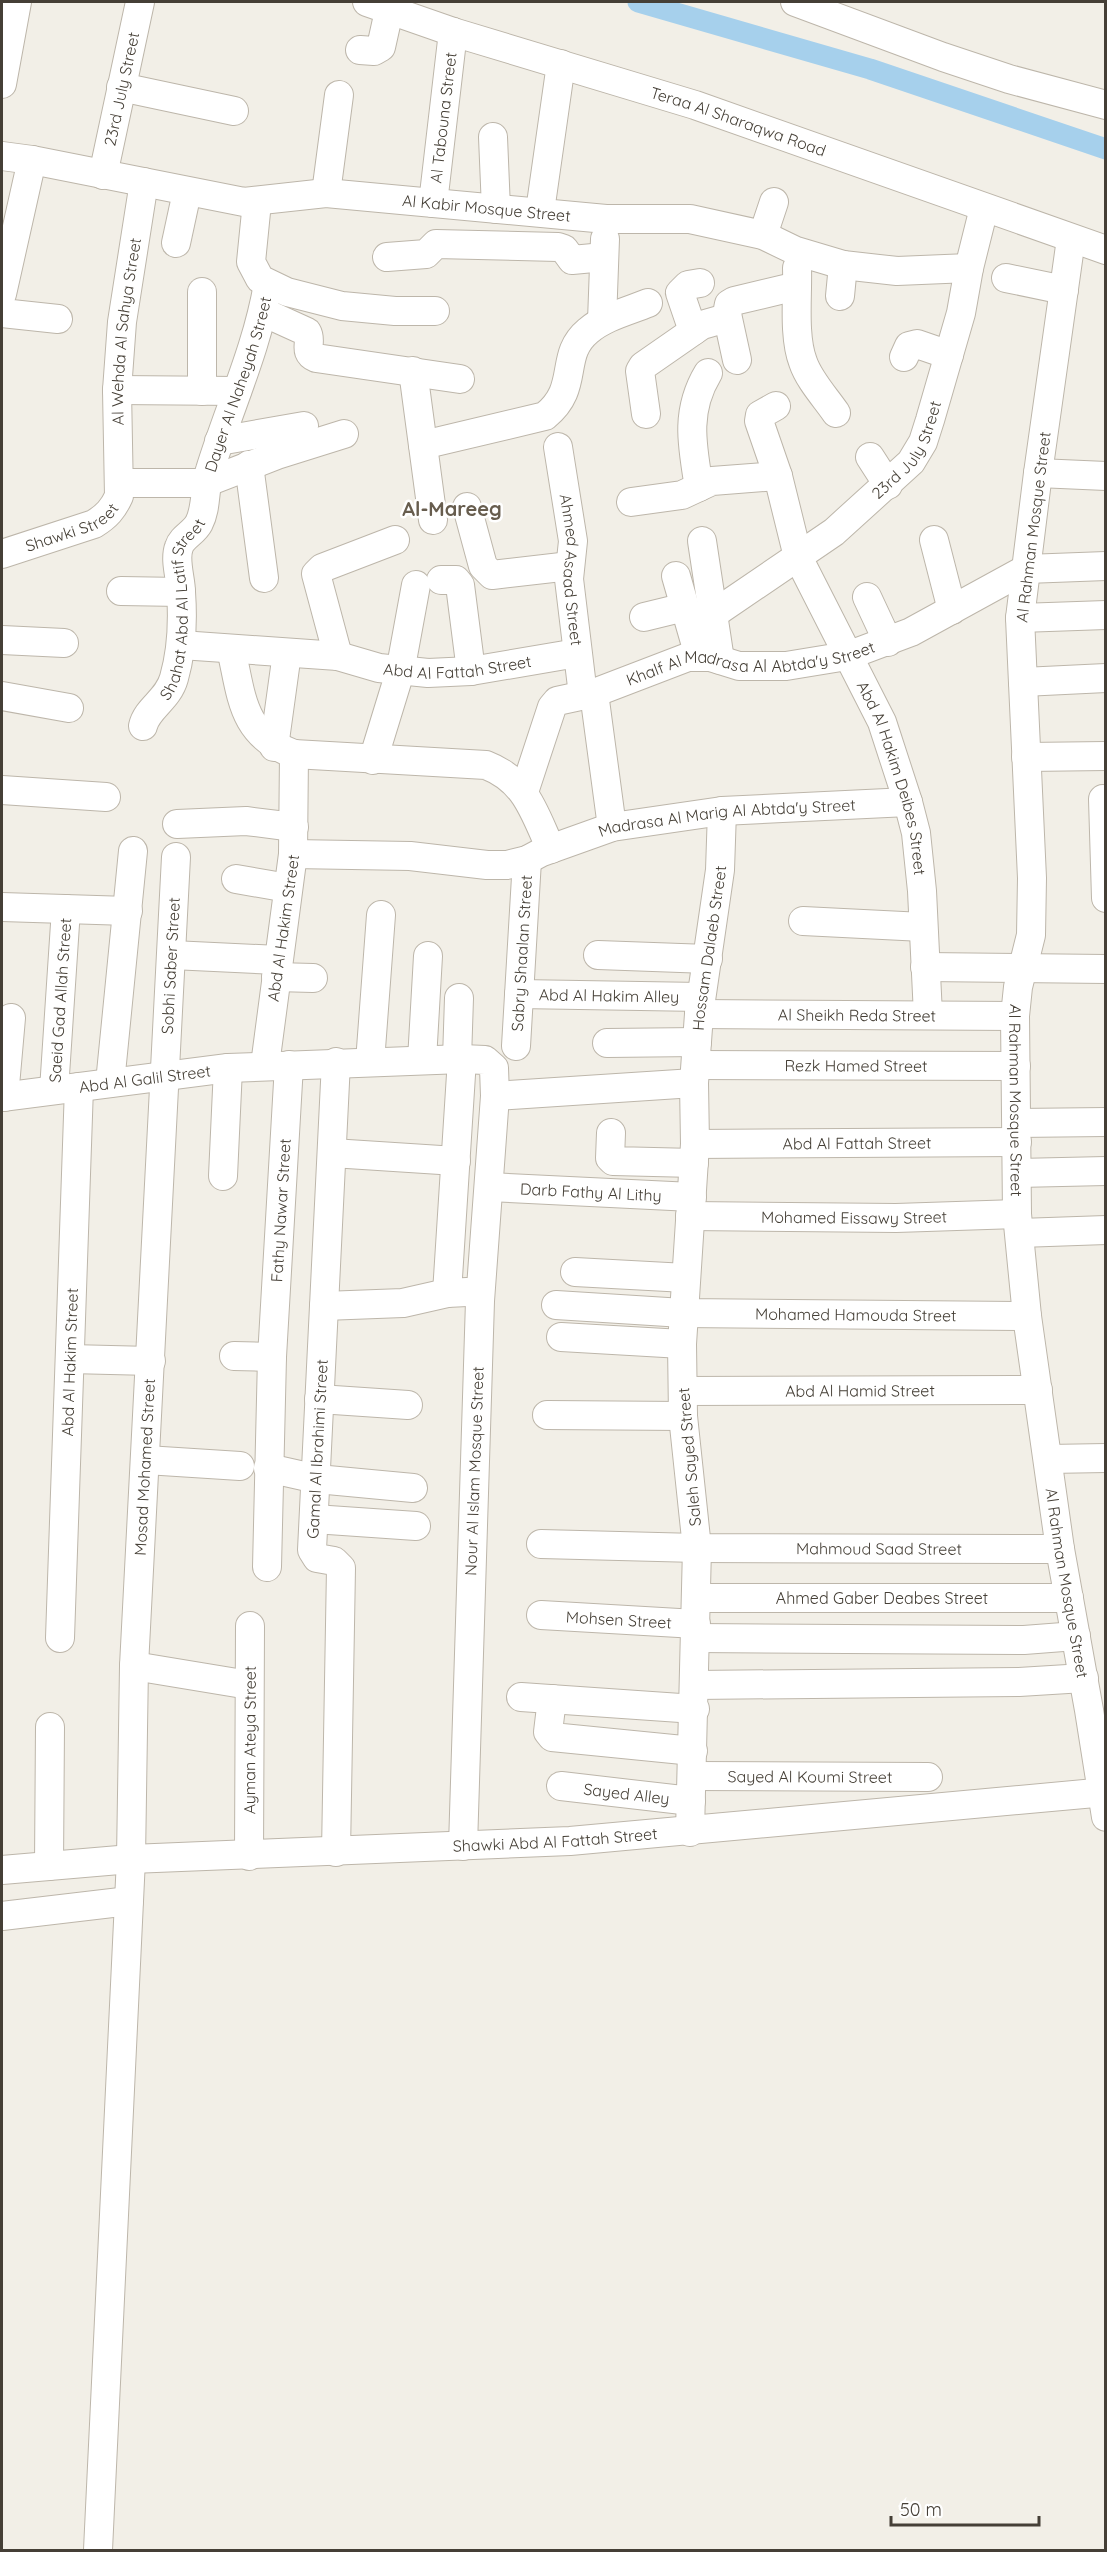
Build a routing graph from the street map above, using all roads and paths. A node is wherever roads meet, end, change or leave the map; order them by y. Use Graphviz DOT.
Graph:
graph roads {
  1 [pos="17,2"];
  2 [pos="140,2"];
  3 [pos="795,2"];
  4 [pos="378,6"];
  5 [pos="453,32"];
  6 [pos="360,50"];
  7 [pos="561,64"];
  8 [pos="2,84"];
  9 [pos="121,87"];
  10 [pos="339,95"];
  11 [pos="1106,105"];
  12 [pos="234,111"];
  13 [pos="493,137"];
  14 [pos="2,156"];
  15 [pos="32,160"];
  16 [pos="103,175"];
  17 [pos="144,182"];
  18 [pos="187,192"];
  19 [pos="326,193"];
  20 [pos="257,202"];
  21 [pos="774,202"];
  22 [pos="433,203"];
  23 [pos="984,208"];
  24 [pos="496,209"];
  25 [pos="540,212"];
  26 [pos="606,219"];
  27 [pos="763,235"];
  28 [pos="1071,239"];
  29 [pos="176,243"];
  30 [pos="1106,250"];
  31 [pos="796,251"];
  32 [pos="387,257"];
  33 [pos="604,257"];
  34 [pos="4,265"];
  35 [pos="843,265"];
  36 [pos="969,268"];
  37 [pos="1006,278"];
  38 [pos="700,283"];
  39 [pos="268,284"];
  40 [pos="797,286"];
  41 [pos="1064,290"];
  42 [pos="202,292"];
  43 [pos="2,294"];
  44 [pos="840,296"];
  45 [pos="648,303"];
  46 [pos="435,311"];
  47 [pos="263,312"];
  48 [pos="2,313"];
  49 [pos="727,314"];
  50 [pos="58,319"];
  51 [pos="602,321"];
  52 [pos="693,331"];
  53 [pos="949,355"];
  54 [pos="904,357"];
  55 [pos="737,360"];
  56 [pos="413,371"];
  57 [pos="708,373"];
  58 [pos="460,379"];
  59 [pos="117,390"];
  60 [pos="202,391"];
  61 [pos="237,391"];
  62 [pos="776,406"];
  63 [pos="836,413"];
  64 [pos="646,414"];
  65 [pos="304,426"];
  66 [pos="344,434"];
  67 [pos="219,441"];
  68 [pos="423,446"];
  69 [pos="558,447"];
  70 [pos="870,457"];
  71 [pos="249,465"];
  72 [pos="1038,473"];
  73 [pos="778,476"];
  74 [pos="1106,476"];
  75 [pos="119,483"];
  76 [pos="205,483"];
  77 [pos="888,485"];
  78 [pos="699,486"];
  79 [pos="632,502"];
  80 [pos="467,507"];
  81 [pos="433,520"];
  82 [pos="395,540"];
  83 [pos="934,540"];
  84 [pos="702,541"];
  85 [pos="2,554"];
  86 [pos="798,557"];
  87 [pos="570,566"];
  88 [pos="1106,566"];
  89 [pos="1026,568"];
  90 [pos="676,576"];
  91 [pos="264,578"];
  92 [pos="121,591"];
  93 [pos="182,592"];
  94 [pos="867,597"];
  95 [pos="685,607"];
  96 [pos="952,610"];
  97 [pos="715,613"];
  98 [pos="1106,615"];
  99 [pos="644,617"];
  100 [pos="1020,618"];
  101 [pos="2,640"];
  102 [pos="64,642"];
  103 [pos="888,642"];
  104 [pos="181,645"];
  105 [pos="231,649"];
  106 [pos="287,653"];
  107 [pos="577,653"];
  108 [pos="338,656"];
  109 [pos="847,656"];
  110 [pos="709,658"];
  111 [pos="471,671"];
  112 [pos="400,672"];
  113 [pos="1106,678"];
  114 [pos="1023,682"];
  115 [pos="588,694"];
  116 [pos="2,696"];
  117 [pos="69,708"];
  118 [pos="143,726"];
  119 [pos="284,750"];
  120 [pos="1106,756"];
  121 [pos="1026,757"];
  122 [pos="373,760"];
  123 [pos="2,790"];
  124 [pos="524,792"];
  125 [pos="106,797"];
  126 [pos="1099,799"];
  127 [pos="908,802"];
  128 [pos="722,811"];
  129 [pos="177,824"];
  130 [pos="612,827"];
  131 [pos="294,841"];
  132 [pos="133,851"];
  133 [pos="539,855"];
  134 [pos="176,857"];
  135 [pos="236,879"];
  136 [pos="288,888"];
  137 [pos="1106,898"];
  138 [pos="2,907"];
  139 [pos="66,909"];
  140 [pos="128,911"];
  141 [pos="381,915"];
  142 [pos="803,921"];
  143 [pos="923,927"];
  144 [pos="172,955"];
  145 [pos="598,955"];
  146 [pos="428,956"];
  147 [pos="708,959"];
  148 [pos="925,967"];
  149 [pos="277,968"];
  150 [pos="1022,969"];
  151 [pos="1106,969"];
  152 [pos="313,978"];
  153 [pos="519,994"];
  154 [pos="459,998"];
  155 [pos="928,1015"];
  156 [pos="1015,1016"];
  157 [pos="11,1018"];
  158 [pos="697,1040"];
  159 [pos="607,1043"];
  160 [pos="516,1046"];
  161 [pos="460,1059"];
  162 [pos="422,1060"];
  163 [pos="336,1062"];
  164 [pos="370,1062"];
  165 [pos="277,1065"];
  166 [pos="1016,1066"];
  167 [pos="228,1068"];
  168 [pos="166,1075"];
  169 [pos="110,1083"];
  170 [pos="66,1089"];
  171 [pos="495,1096"];
  172 [pos="3,1097"];
  173 [pos="1106,1122"];
  174 [pos="611,1133"];
  175 [pos="1017,1133"];
  176 [pos="332,1153"];
  177 [pos="695,1154"];
  178 [pos="456,1161"];
  179 [pos="1106,1171"];
  180 [pos="1018,1173"];
  181 [pos="223,1176"];
  182 [pos="489,1186"];
  183 [pos="691,1207"];
  184 [pos="1018,1223"];
  185 [pos="1106,1230"];
  186 [pos="575,1272"];
  187 [pos="686,1278"];
  188 [pos="447,1293"];
  189 [pos="480,1301"];
  190 [pos="556,1305"];
  191 [pos="324,1306"];
  192 [pos="683,1313"];
  193 [pos="1027,1316"];
  194 [pos="561,1337"];
  195 [pos="682,1344"];
  196 [pos="234,1356"];
  197 [pos="272,1357"];
  198 [pos="70,1359"];
  199 [pos="151,1361"];
  200 [pos="1038,1390"];
  201 [pos="319,1399"];
  202 [pos="683,1404"];
  203 [pos="408,1405"];
  204 [pos="547,1415"];
  205 [pos="1106,1458"];
  206 [pos="1048,1459"];
  207 [pos="146,1460"];
  208 [pos="240,1466"];
  209 [pos="268,1468"];
  210 [pos="317,1479"];
  211 [pos="413,1488"];
  212 [pos="314,1519"];
  213 [pos="416,1526"];
  214 [pos="540,1544"];
  215 [pos="697,1548"];
  216 [pos="1060,1550"];
  217 [pos="267,1567"];
  218 [pos="1069,1598"];
  219 [pos="541,1615"];
  220 [pos="696,1620"];
  221 [pos="250,1626"];
  222 [pos="1076,1635"];
  223 [pos="60,1638"];
  224 [pos="134,1666"];
  225 [pos="1084,1678"];
  226 [pos="249,1684"];
  227 [pos="521,1697"];
  228 [pos="695,1697"];
  229 [pos="552,1699"];
  230 [pos="1097,1709"];
  231 [pos="50,1727"];
  232 [pos="692,1776"];
  233 [pos="928,1777"];
  234 [pos="561,1786"];
  235 [pos="1104,1800"];
  236 [pos="690,1832"];
  237 [pos="462,1846"];
  238 [pos="336,1852"];
  239 [pos="249,1856"];
  240 [pos="132,1859"];
  241 [pos="49,1866"];
  242 [pos="2,1870"];
  243 [pos="129,1902"];
  244 [pos="2,1916"];
  245 [pos="98,2550"];
  1 -- 8 [label="street"];
  2 -- 9 [label="street, 23rd July Street"];
  3 -- 11 [label="street"];
  4 -- 5 [label="street, Teraa Al Sharaqwa Road"];
  4 -- 6 [label="street"];
  5 -- 7 [label="street, Teraa Al Sharaqwa Road"];
  5 -- 22 [label="street, Al Tabouna Street"];
  7 -- 23 [label="street, Teraa Al Sharaqwa Road"];
  7 -- 25 [label="street"];
  9 -- 12 [label="street"];
  9 -- 16 [label="street, 23rd July Street"];
  10 -- 19 [label="street"];
  13 -- 24 [label="street"];
  14 -- 15 [label="street, Al Kabir Mosque Street"];
  15 -- 16 [label="street, Al Kabir Mosque Street"];
  15 -- 34 [label="street"];
  16 -- 17 [label="street, Al Kabir Mosque Street"];
  17 -- 18 [label="street, Al Kabir Mosque Street"];
  17 -- 59 [label="street, Al Wehda Al Sahya Street"];
  18 -- 20 [label="street, Al Kabir Mosque Street"];
  18 -- 29 [label="street"];
  19 -- 20 [label="street, Al Kabir Mosque Street"];
  19 -- 22 [label="street, Al Kabir Mosque Street"];
  20 -- 39 [label="street, Dayer Al Naheyah Street"];
  21 -- 27 [label="street"];
  22 -- 24 [label="street, Al Kabir Mosque Street"];
  23 -- 28 [label="street, Teraa Al Sharaqwa Road"];
  23 -- 36 [label="street, 23rd July Street"];
  24 -- 25 [label="street, Al Kabir Mosque Street"];
  25 -- 26 [label="street, Al Kabir Mosque Street"];
  26 -- 27 [label="street, Al Kabir Mosque Street"];
  26 -- 33 [label="street"];
  27 -- 31 [label="street, Al Kabir Mosque Street"];
  28 -- 30 [label="street, Teraa Al Sharaqwa Road"];
  28 -- 41 [label="street, Al Rahman Mosque Street"];
  31 -- 35 [label="street, Al Kabir Mosque Street"];
  31 -- 40 [label="street"];
  32 -- 33 [label="street"];
  33 -- 51 [label="street"];
  34 -- 43 [label="street"];
  35 -- 36 [label="street, Al Kabir Mosque Street"];
  35 -- 44 [label="street"];
  36 -- 53 [label="street, 23rd July Street"];
  37 -- 41 [label="street"];
  38 -- 52 [label="street"];
  39 -- 46 [label="street, Dayer Al Naheyah Street"];
  39 -- 47 [label="street, Dayer Al Naheyah Street"];
  40 -- 49 [label="street"];
  40 -- 63 [label="street"];
  41 -- 72 [label="street, Al Rahman Mosque Street"];
  42 -- 60 [label="street"];
  45 -- 51 [label="street"];
  47 -- 56 [label="street"];
  47 -- 61 [label="street, Dayer Al Naheyah Street"];
  48 -- 50 [label="street"];
  49 -- 52 [label="street"];
  49 -- 55 [label="street"];
  51 -- 68 [label="street"];
  52 -- 64 [label="street"];
  53 -- 54 [label="street"];
  53 -- 77 [label="street, 23rd July Street"];
  56 -- 58 [label="street"];
  56 -- 68 [label="street"];
  57 -- 78 [label="street"];
  59 -- 60 [label="street"];
  59 -- 75 [label="street, Al Wehda Al Sahya Street"];
  60 -- 61 [label="street"];
  61 -- 67 [label="street, Dayer Al Naheyah Street"];
  62 -- 73 [label="street, Abd Al Hakim Deibes Street"];
  65 -- 67 [label="street"];
  66 -- 71 [label="street"];
  67 -- 76 [label="street, Dayer Al Naheyah Street"];
  68 -- 81 [label="street"];
  69 -- 87 [label="street, Ahmed Asaad Street"];
  70 -- 77 [label="street"];
  71 -- 76 [label="street"];
  71 -- 91 [label="street"];
  72 -- 74 [label="street"];
  72 -- 89 [label="street, Al Rahman Mosque Street"];
  73 -- 78 [label="street"];
  73 -- 86 [label="street, Abd Al Hakim Deibes Street"];
  75 -- 76 [label="street"];
  75 -- 85 [label="street, Shawki Street"];
  76 -- 93 [label="street, Shahat Abd Al Latif Street"];
  77 -- 86 [label="street, 23rd July Street"];
  78 -- 79 [label="street"];
  80 -- 87 [label="street"];
  82 -- 108 [label="street"];
  83 -- 96 [label="street"];
  84 -- 97 [label="street"];
  86 -- 97 [label="street, 23rd July Street"];
  86 -- 109 [label="street, Abd Al Hakim Deibes Street"];
  87 -- 107 [label="street, Ahmed Asaad Street"];
  88 -- 89 [label="street"];
  89 -- 96 [label="street, Khalf Al Madrasa Al Abtda'y Street"];
  89 -- 100 [label="street, Al Rahman Mosque Street"];
  90 -- 95 [label="street"];
  92 -- 93 [label="street"];
  93 -- 104 [label="street, Shahat Abd Al Latif Street"];
  94 -- 103 [label="street"];
  95 -- 99 [label="street"];
  95 -- 110 [label="street"];
  96 -- 103 [label="street, Khalf Al Madrasa Al Abtda'y Street"];
  97 -- 110 [label="street"];
  98 -- 100 [label="street"];
  100 -- 114 [label="street, Al Rahman Mosque Street"];
  101 -- 102 [label="street"];
  103 -- 109 [label="street, Khalf Al Madrasa Al Abtda'y Street"];
  104 -- 105 [label="street, Abd Al Fattah Street"];
  104 -- 118 [label="street, Shahat Abd Al Latif Street"];
  105 -- 106 [label="street, Abd Al Fattah Street"];
  105 -- 119 [label="street"];
  106 -- 108 [label="street, Abd Al Fattah Street"];
  106 -- 119 [label="street, Abd Al Hakim Street"];
  107 -- 111 [label="street, Abd Al Fattah Street"];
  107 -- 115 [label="street, Ahmed Asaad Street"];
  108 -- 112 [label="street, Abd Al Fattah Street"];
  109 -- 110 [label="street, Khalf Al Madrasa Al Abtda'y Street"];
  109 -- 127 [label="street, Abd Al Hakim Deibes Street"];
  110 -- 115 [label="street, Khalf Al Madrasa Al Abtda'y Street"];
  111 -- 112 [label="street, Abd Al Fattah Street"];
  111 -- 112 [label="street"];
  112 -- 122 [label="street"];
  113 -- 114 [label="street"];
  114 -- 121 [label="street, Al Rahman Mosque Street"];
  115 -- 124 [label="street, Khalf Al Madrasa Al Abtda'y Street"];
  115 -- 130 [label="street, Ahmed Asaad Street"];
  116 -- 117 [label="street"];
  119 -- 122 [label="street"];
  119 -- 131 [label="street, Abd Al Hakim Street"];
  120 -- 121 [label="street"];
  121 -- 150 [label="street, Al Rahman Mosque Street"];
  122 -- 124 [label="street"];
  123 -- 125 [label="street"];
  124 -- 133 [label="street"];
  126 -- 137 [label="street"];
  127 -- 128 [label="street, Madrasa Al Marig Al Abtda'y Street"];
  127 -- 143 [label="street, Abd Al Hakim Deibes Street"];
  128 -- 130 [label="street, Madrasa Al Marig Al Abtda'y Street"];
  128 -- 147 [label="street, Hossam Dalaeb Street"];
  129 -- 131 [label="street, Madrasa Al Marig Al Abtda'y Street"];
  130 -- 133 [label="street, Madrasa Al Marig Al Abtda'y Street"];
  131 -- 133 [label="street, Madrasa Al Marig Al Abtda'y Street"];
  131 -- 136 [label="street, Abd Al Hakim Street"];
  132 -- 140 [label="street"];
  133 -- 153 [label="street, Sabry Shaalan Street"];
  134 -- 144 [label="street, Sobhi Saber Street"];
  135 -- 136 [label="street"];
  136 -- 149 [label="street, Abd Al Hakim Street"];
  138 -- 139 [label="street"];
  139 -- 140 [label="street"];
  139 -- 170 [label="street, Saeid Gad Allah Street"];
  140 -- 169 [label="street"];
  141 -- 164 [label="street"];
  142 -- 143 [label="street"];
  143 -- 148 [label="street, Abd Al Hakim Deibes Street"];
  144 -- 149 [label="street"];
  144 -- 168 [label="street, Sobhi Saber Street"];
  145 -- 147 [label="street"];
  146 -- 162 [label="street"];
  147 -- 158 [label="street, Hossam Dalaeb Street"];
  148 -- 150 [label="street"];
  148 -- 155 [label="street, Abd Al Hakim Deibes Street"];
  149 -- 152 [label="street"];
  149 -- 165 [label="street, Abd Al Hakim Street"];
  150 -- 151 [label="street"];
  150 -- 156 [label="street, Al Rahman Mosque Street"];
  153 -- 158 [label="street, Abd Al Hakim Alley"];
  153 -- 160 [label="street, Sabry Shaalan Street"];
  154 -- 161 [label="street"];
  155 -- 156 [label="street, Al Sheikh Reda Street"];
  155 -- 158 [label="street, Al Sheikh Reda Street"];
  156 -- 166 [label="street, Al Rahman Mosque Street"];
  157 -- 172 [label="street"];
  158 -- 159 [label="street"];
  158 -- 166 [label="street, Rezk Hamed Street"];
  158 -- 171 [label="street"];
  158 -- 177 [label="street, Saleh Sayed Street"];
  161 -- 162 [label="street, Abd Al Galil Street"];
  161 -- 171 [label="street, Nour Al Islam Mosque Street"];
  161 -- 178 [label="street"];
  162 -- 164 [label="street, Abd Al Galil Street"];
  163 -- 164 [label="street, Abd Al Galil Street"];
  163 -- 165 [label="street, Abd Al Galil Street"];
  163 -- 176 [label="street, Gamal Al Ibrahimi Street"];
  165 -- 167 [label="street, Abd Al Galil Street"];
  165 -- 197 [label="street, Fathy Nawar Street"];
  166 -- 175 [label="street, Al Rahman Mosque Street"];
  167 -- 168 [label="street, Abd Al Galil Street"];
  167 -- 181 [label="street"];
  168 -- 169 [label="street, Abd Al Galil Street"];
  168 -- 199 [label="street, Mosad Mohamed Street"];
  169 -- 170 [label="street, Abd Al Galil Street"];
  170 -- 172 [label="street, Abd Al Galil Street"];
  170 -- 198 [label="street, Abd Al Hakim Street"];
  171 -- 182 [label="street, Nour Al Islam Mosque Street"];
  173 -- 175 [label="street, Abd Al Fattah Street"];
  174 -- 177 [label="street, Abd Al Fattah Street"];
  175 -- 177 [label="street, Abd Al Fattah Street"];
  175 -- 180 [label="street, Al Rahman Mosque Street"];
  176 -- 178 [label="street"];
  176 -- 191 [label="street, Gamal Al Ibrahimi Street"];
  177 -- 183 [label="street, Saleh Sayed Street"];
  178 -- 188 [label="street"];
  179 -- 180 [label="street"];
  180 -- 184 [label="street, Al Rahman Mosque Street"];
  182 -- 183 [label="street, Darb Fathy Al Lithy"];
  182 -- 189 [label="street, Nour Al Islam Mosque Street"];
  183 -- 184 [label="street, Mohamed Eissawy Street"];
  183 -- 187 [label="street, Saleh Sayed Street"];
  184 -- 185 [label="street, Mohamed Eissawy Street"];
  184 -- 193 [label="street, Al Rahman Mosque Street"];
  186 -- 187 [label="street"];
  187 -- 192 [label="street, Saleh Sayed Street"];
  188 -- 189 [label="street"];
  188 -- 191 [label="street"];
  189 -- 237 [label="street, Nour Al Islam Mosque Street"];
  190 -- 192 [label="street, Mohamed Hamouda Street"];
  191 -- 201 [label="street, Gamal Al Ibrahimi Street"];
  192 -- 193 [label="street, Mohamed Hamouda Street"];
  192 -- 195 [label="street, Saleh Sayed Street"];
  193 -- 200 [label="street, Al Rahman Mosque Street"];
  194 -- 195 [label="street"];
  195 -- 202 [label="street, Saleh Sayed Street"];
  196 -- 197 [label="street"];
  197 -- 209 [label="street, Fathy Nawar Street"];
  198 -- 199 [label="street"];
  198 -- 223 [label="street, Abd Al Hakim Street"];
  199 -- 207 [label="street, Mosad Mohamed Street"];
  200 -- 202 [label="street, Abd Al Hamid Street"];
  200 -- 206 [label="street, Al Rahman Mosque Street"];
  201 -- 203 [label="street"];
  201 -- 210 [label="street, Gamal Al Ibrahimi Street"];
  202 -- 204 [label="street, Abd Al Hamid Street"];
  202 -- 215 [label="street, Saleh Sayed Street"];
  205 -- 206 [label="street"];
  206 -- 216 [label="street, Al Rahman Mosque Street"];
  207 -- 208 [label="street"];
  207 -- 224 [label="street, Mosad Mohamed Street"];
  209 -- 210 [label="street"];
  209 -- 217 [label="street, Fathy Nawar Street"];
  210 -- 211 [label="street"];
  210 -- 212 [label="street, Gamal Al Ibrahimi Street"];
  212 -- 213 [label="street"];
  212 -- 238 [label="street, Gamal Al Ibrahimi Street"];
  214 -- 215 [label="street, Mahmoud Saad Street"];
  215 -- 216 [label="street, Mahmoud Saad Street"];
  215 -- 220 [label="street, Saleh Sayed Street"];
  216 -- 218 [label="street, Al Rahman Mosque Street"];
  218 -- 220 [label="street, Ahmed Gaber Deabes Street"];
  218 -- 222 [label="street, Al Rahman Mosque Street"];
  219 -- 220 [label="street, Mohsen Street"];
  220 -- 222 [label="street"];
  220 -- 228 [label="street, Saleh Sayed Street"];
  221 -- 226 [label="street, Ayman Ateya Street"];
  222 -- 225 [label="street, Al Rahman Mosque Street"];
  224 -- 226 [label="street"];
  224 -- 240 [label="street, Mosad Mohamed Street"];
  225 -- 228 [label="street"];
  225 -- 230 [label="street, Al Rahman Mosque Street"];
  226 -- 239 [label="street, Ayman Ateya Street"];
  227 -- 229 [label="street"];
  228 -- 229 [label="street"];
  228 -- 232 [label="street, Saleh Sayed Street"];
  229 -- 232 [label="street"];
  230 -- 235 [label="street, Al Rahman Mosque Street"];
  231 -- 241 [label="street"];
  232 -- 233 [label="street, Sayed Al Koumi Street"];
  232 -- 234 [label="street, Sayed Alley"];
  232 -- 236 [label="street, Saleh Sayed Street"];
  235 -- 236 [label="street, Shawki Abd Al Fattah Street"];
  236 -- 237 [label="street, Shawki Abd Al Fattah Street"];
  237 -- 238 [label="street, Shawki Abd Al Fattah Street"];
  238 -- 239 [label="street, Shawki Abd Al Fattah Street"];
  239 -- 240 [label="street, Shawki Abd Al Fattah Street"];
  240 -- 241 [label="street, Shawki Abd Al Fattah Street"];
  240 -- 243 [label="street, Mosad Mohamed Street"];
  241 -- 242 [label="street, Shawki Abd Al Fattah Street"];
  243 -- 244 [label="street"];
  243 -- 245 [label="street, Mosad Mohamed Street"];
}
